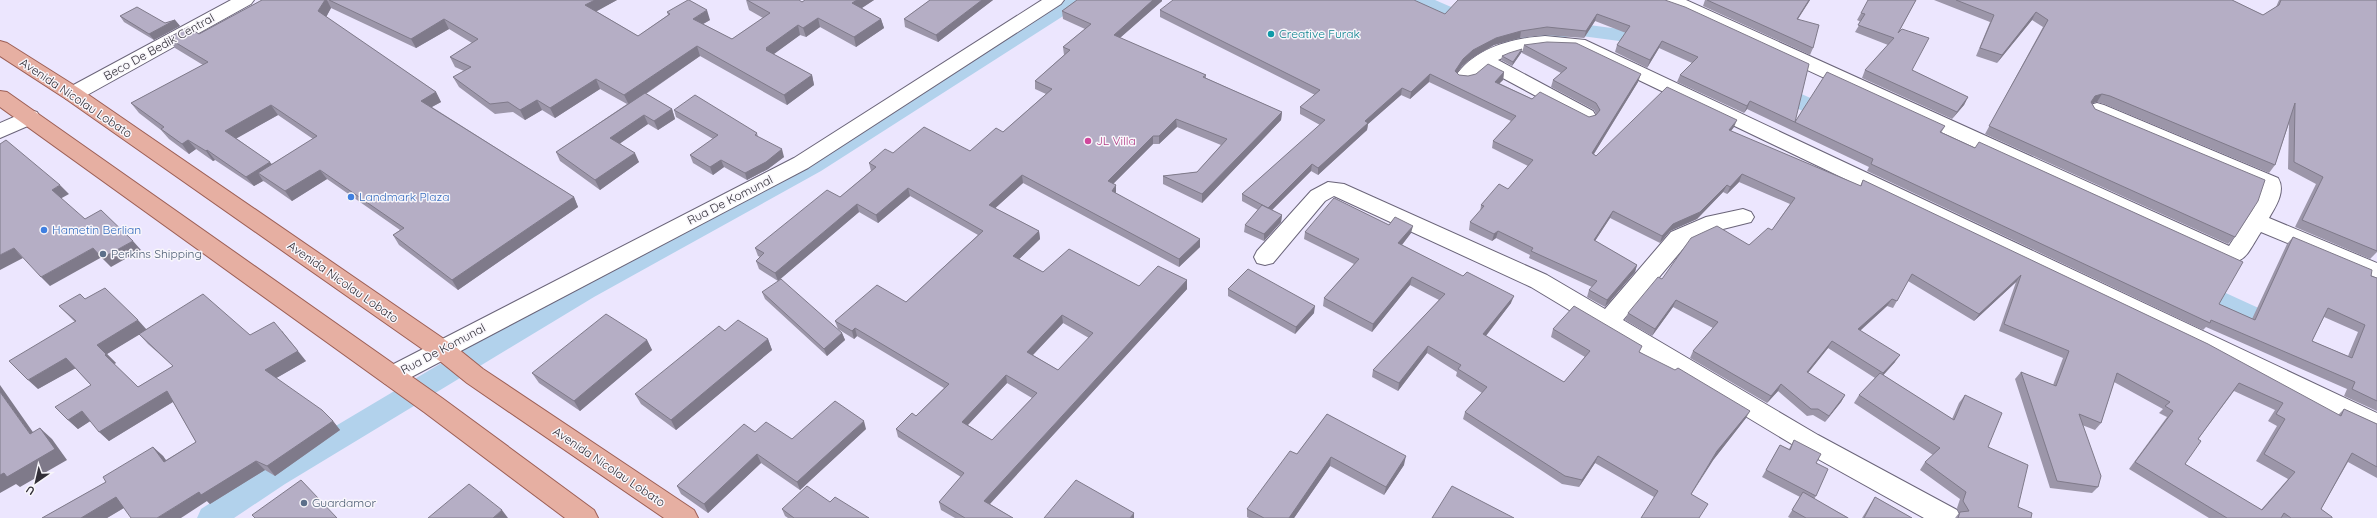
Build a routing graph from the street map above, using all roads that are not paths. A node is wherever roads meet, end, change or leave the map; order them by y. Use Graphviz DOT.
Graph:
graph roads {
  1 [pos="246,0"];
  2 [pos="1055,0"];
  3 [pos="1671,0"];
  4 [pos="0,47"];
  5 [pos="1486,61"];
  6 [pos="1465,77"];
  7 [pos="72,94"];
  8 [pos="0,97"];
  9 [pos="2097,110"];
  10 [pos="1586,116"];
  11 [pos="30,117"];
  12 [pos="0,131"];
  13 [pos="1743,217"];
  14 [pos="2256,222"];
  15 [pos="1265,257"];
  16 [pos="2377,272"];
  17 [pos="1608,321"];
  18 [pos="445,352"];
  19 [pos="392,376"];
  20 [pos="2377,424"];
  21 [pos="585,518"];
  22 [pos="684,518"];
  23 [pos="1948,518"];
  1 -- 7 [label="street, Beco De Bedik Central"];
  2 -- 18 [label="street, Rua De Komunal"];
  3 -- 14 [label="street"];
  4 -- 7 [label="main road, Avenida Nicolau Lobato"];
  5 -- 6 [label="street"];
  5 -- 10 [label="street"];
  5 -- 20 [label="street"];
  7 -- 18 [label="main road, Avenida Nicolau Lobato"];
  8 -- 11 [label="main road"];
  9 -- 14 [label="street"];
  11 -- 12 [label="street"];
  11 -- 19 [label="main road"];
  13 -- 17 [label="street"];
  14 -- 16 [label="street"];
  15 -- 17 [label="street"];
  17 -- 23 [label="street"];
  18 -- 19 [label="street, Rua De Komunal"];
  18 -- 22 [label="main road, Avenida Nicolau Lobato"];
  19 -- 21 [label="main road"];
}
